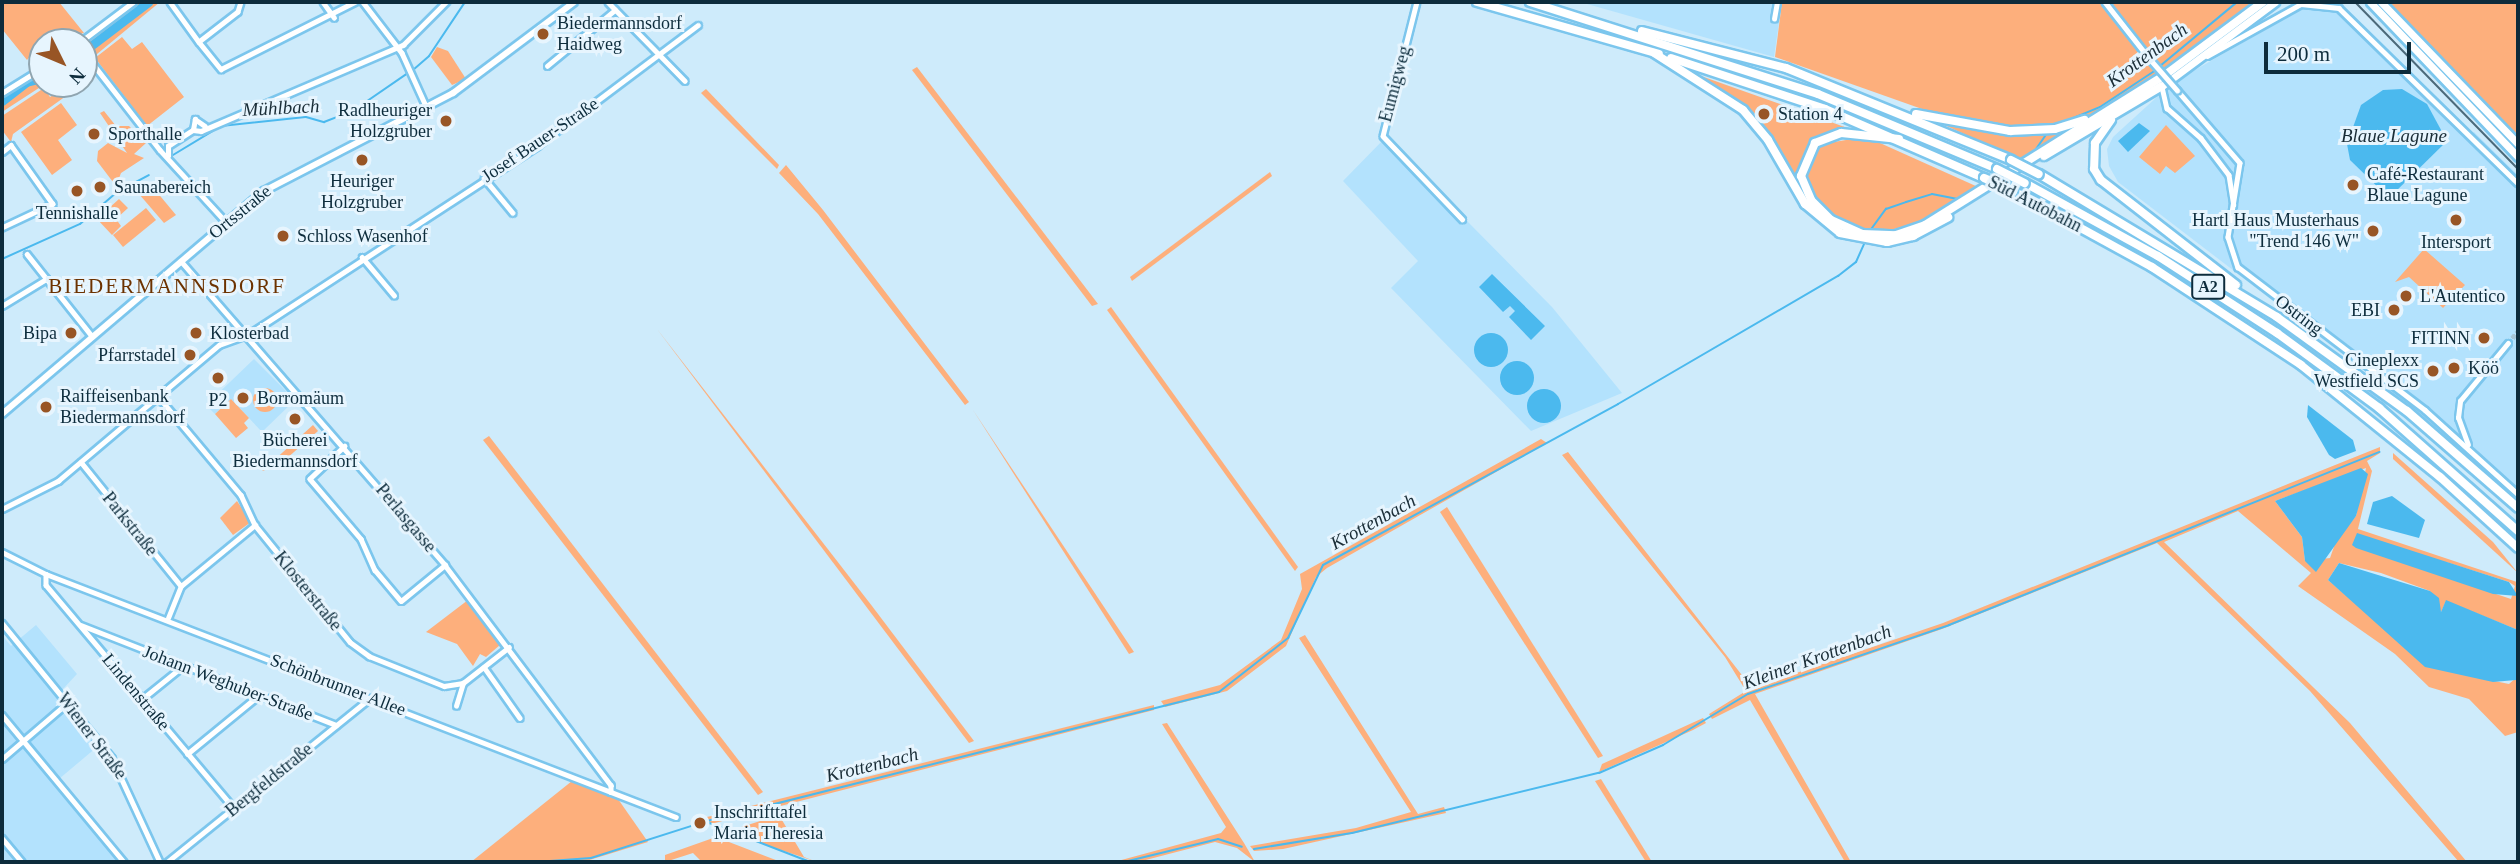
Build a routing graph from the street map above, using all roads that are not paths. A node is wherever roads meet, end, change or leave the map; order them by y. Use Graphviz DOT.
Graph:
graph roads {
  1 [pos="133,2"];
  2 [pos="170,2"];
  3 [pos="241,2"];
  4 [pos="323,2"];
  5 [pos="355,2"];
  6 [pos="363,2"];
  7 [pos="446,2"];
  8 [pos="574,2"];
  9 [pos="608,2"];
  10 [pos="1477,2"];
  11 [pos="1530,2"];
  12 [pos="1777,2"];
  13 [pos="2105,2"];
  14 [pos="2275,2"];
  15 [pos="2370,2"];
  16 [pos="2381,2"];
  17 [pos="1417,3"];
  18 [pos="2329,3"];
  19 [pos="2260,4"];
  20 [pos="615,10"];
  21 [pos="334,17"];
  22 [pos="1774,19"];
  23 [pos="698,25"];
  24 [pos="98,28"];
  25 [pos="1623,28"];
  26 [pos="199,42"];
  27 [pos="396,48"];
  28 [pos="1654,53"];
  29 [pos="659,55"];
  30 [pos="2202,59"];
  31 [pos="547,66"];
  32 [pos="98,70"];
  33 [pos="28,77"];
  34 [pos="685,81"];
  35 [pos="2162,86"];
  36 [pos="2,93"];
  37 [pos="2116,106"];
  38 [pos="427,108"];
  39 [pos="1893,108"];
  40 [pos="2128,108"];
  41 [pos="205,126"];
  42 [pos="193,130"];
  43 [pos="1899,139"];
  44 [pos="2518,145"];
  45 [pos="2,152"];
  46 [pos="169,157"];
  47 [pos="2518,157"];
  48 [pos="484,178"];
  49 [pos="2518,183"];
  50 [pos="2234,209"];
  51 [pos="513,213"];
  52 [pos="1462,219"];
  53 [pos="227,223"];
  54 [pos="2,228"];
  55 [pos="1862,237"];
  56 [pos="1878,239"];
  57 [pos="27,254"];
  58 [pos="362,257"];
  59 [pos="180,260"];
  60 [pos="46,279"];
  61 [pos="394,295"];
  62 [pos="2,306"];
  63 [pos="2277,317"];
  64 [pos="92,336"];
  65 [pos="243,337"];
  66 [pos="2508,343"];
  67 [pos="157,395"];
  68 [pos="2,414"];
  69 [pos="345,446"];
  70 [pos="2470,449"];
  71 [pos="80,462"];
  72 [pos="2518,494"];
  73 [pos="2518,508"];
  74 [pos="2,509"];
  75 [pos="255,525"];
  76 [pos="2518,531"];
  77 [pos="2518,548"];
  78 [pos="2,552"];
  79 [pos="445,565"];
  80 [pos="46,574"];
  81 [pos="181,586"];
  82 [pos="168,618"];
  83 [pos="2,623"];
  84 [pos="80,625"];
  85 [pos="509,647"];
  86 [pos="184,665"];
  87 [pos="484,667"];
  88 [pos="463,683"];
  89 [pos="260,695"];
  90 [pos="371,697"];
  91 [pos="142,699"];
  92 [pos="66,704"];
  93 [pos="456,706"];
  94 [pos="2,715"];
  95 [pos="520,718"];
  96 [pos="337,725"];
  97 [pos="23,741"];
  98 [pos="187,754"];
  99 [pos="2,759"];
  100 [pos="611,792"];
  101 [pos="233,808"];
  102 [pos="676,817"];
  103 [pos="2,838"];
  104 [pos="22,862"];
  105 [pos="124,862"];
  106 [pos="160,862"];
  107 [pos="167,862"];
  1 -- 24 [label="street"];
  2 -- 26 [label="street"];
  3 -- 26 [label="street"];
  4 -- 21 [label="street"];
  5 -- 21 [label="street"];
  6 -- 27 [label="street"];
  7 -- 27 [label="street"];
  8 -- 38 [label="street, Ortsstraße"];
  9 -- 20 [label="street"];
  10 -- 28 [label="highway, Süd Autobahn / A2"];
  11 -- 25 [label="highway, Süd Autobahn / A2"];
  12 -- 22 [label="street"];
  13 -- 50 [label="street, Ostring, bridge"];
  14 -- 30 [label="main road"];
  15 -- 47 [label="main road"];
  16 -- 44 [label="main road"];
  17 -- 52 [label="street, Eumigweg"];
  18 -- 30 [label="street"];
  18 -- 49 [label="street"];
  19 -- 37 [label="highway"];
  20 -- 29 [label="street"];
  20 -- 31 [label="street"];
  21 -- 26 [label="street"];
  23 -- 29 [label="street, Josef Bauer-Straße"];
  25 -- 39 [label="highway"];
  25 -- 76 [label="highway, Süd Autobahn / A2, bridge"];
  27 -- 38 [label="street"];
  27 -- 41 [label="street"];
  28 -- 43 [label="highway, Süd Autobahn / A2"];
  28 -- 55 [label="highway"];
  29 -- 34 [label="street"];
  29 -- 48 [label="street, Josef Bauer-Straße"];
  30 -- 35 [label="main road"];
  32 -- 46 [label="street"];
  33 -- 36 [label="street"];
  35 -- 40 [label="highway"];
  35 -- 50 [label="street"];
  37 -- 39 [label="highway"];
  37 -- 56 [label="highway"];
  38 -- 53 [label="street, Ortsstraße"];
  39 -- 63 [label="highway, bridge"];
  40 -- 56 [label="highway"];
  40 -- 63 [label="highway"];
  41 -- 42 [label="street"];
  41 -- 42 [label="street"];
  42 -- 46 [label="street"];
  43 -- 55 [label="highway"];
  43 -- 77 [label="highway, Süd Autobahn / A2, bridge"];
  45 -- 54 [label="street"];
  46 -- 53 [label="street"];
  48 -- 51 [label="street"];
  48 -- 58 [label="street, Josef Bauer-Straße"];
  50 -- 70 [label="street, Ostring"];
  53 -- 59 [label="street, Ortsstraße"];
  55 -- 56 [label="highway"];
  57 -- 60 [label="street"];
  58 -- 61 [label="street"];
  58 -- 65 [label="street, Josef Bauer-Straße"];
  59 -- 64 [label="street, Ortsstraße"];
  59 -- 65 [label="street, Perlasgasse"];
  60 -- 62 [label="street"];
  60 -- 64 [label="street"];
  63 -- 73 [label="highway"];
  64 -- 68 [label="street, Ortsstraße"];
  65 -- 67 [label="street, Josef Bauer-Straße"];
  65 -- 69 [label="street, Perlasgasse"];
  66 -- 70 [label="street"];
  67 -- 71 [label="street, Josef Bauer-Straße"];
  67 -- 75 [label="street, Klosterstraße"];
  69 -- 79 [label="street, Perlasgasse"];
  69 -- 79 [label="street"];
  70 -- 72 [label="street, Ostring"];
  71 -- 74 [label="street, Josef Bauer-Straße"];
  71 -- 81 [label="street, Parkstraße"];
  75 -- 81 [label="street"];
  75 -- 88 [label="street, Klosterstraße"];
  78 -- 80 [label="street, Schönbrunner Allee"];
  79 -- 85 [label="street, Perlasgasse"];
  80 -- 82 [label="street, Schönbrunner Allee"];
  80 -- 84 [label="street, Lindenstraße"];
  81 -- 82 [label="street"];
  82 -- 90 [label="street, Schönbrunner Allee"];
  83 -- 92 [label="street, Wiener Straße"];
  84 -- 86 [label="street, Johann Weghuber-Straße"];
  84 -- 91 [label="street, Lindenstraße"];
  85 -- 87 [label="street"];
  85 -- 100 [label="street, Perlasgasse"];
  86 -- 89 [label="street, Johann Weghuber-Straße"];
  86 -- 91 [label="street"];
  87 -- 88 [label="street"];
  87 -- 95 [label="street"];
  88 -- 93 [label="street"];
  89 -- 96 [label="street, Johann Weghuber-Straße"];
  89 -- 98 [label="street"];
  90 -- 96 [label="street, Bergfeldstraße"];
  90 -- 100 [label="street, Schönbrunner Allee"];
  91 -- 98 [label="street, Lindenstraße"];
  92 -- 97 [label="street"];
  92 -- 106 [label="street, Wiener Straße"];
  94 -- 97 [label="street"];
  96 -- 101 [label="street, Bergfeldstraße"];
  97 -- 99 [label="street"];
  97 -- 105 [label="street"];
  98 -- 101 [label="street, Lindenstraße"];
  100 -- 102 [label="street, Schönbrunner Allee"];
  101 -- 107 [label="street, Bergfeldstraße"];
  103 -- 104 [label="street"];
}
